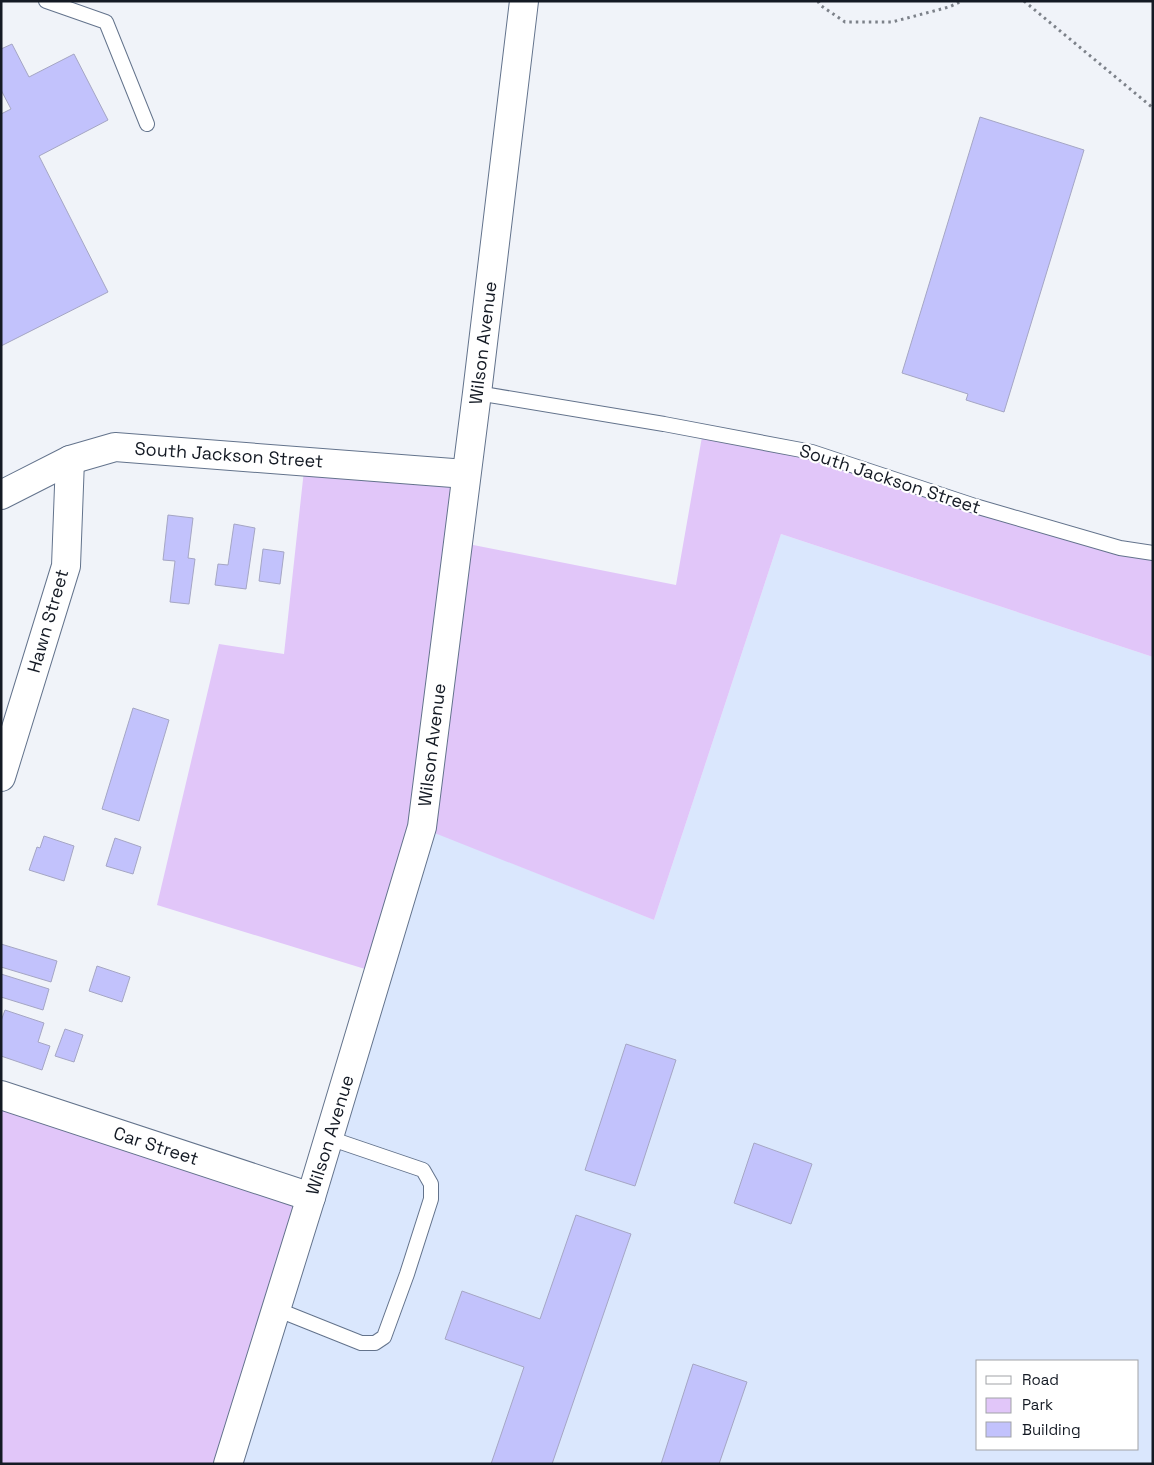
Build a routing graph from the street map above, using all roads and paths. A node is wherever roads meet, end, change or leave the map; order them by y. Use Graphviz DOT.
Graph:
graph roads {
  1 [pos="46,1"];
  2 [pos="524,1"];
  3 [pos="818,1"];
  4 [pos="962,1"];
  5 [pos="1024,1"];
  6 [pos="1153,108"];
  7 [pos="147,124"];
  8 [pos="477,393"];
  9 [pos="70,460"];
  10 [pos="466,474"];
  11 [pos="1,495"];
  12 [pos="1153,553"];
  13 [pos="1,778"];
  14 [pos="1,1096"];
  15 [pos="329,1138"];
  16 [pos="311,1197"];
  17 [pos="276,1309"];
  18 [pos="228,1464"];
  1 -- 7 [label="lane"];
  2 -- 8 [label="main road, Wilson Avenue"];
  3 -- 4 [label="path"];
  5 -- 6 [label="path"];
  8 -- 10 [label="main road, Wilson Avenue"];
  8 -- 12 [label="lane, South Jackson Street"];
  9 -- 10 [label="main road, South Jackson Street"];
  9 -- 11 [label="main road, South Jackson Street"];
  9 -- 13 [label="main road, Hawn Street"];
  10 -- 15 [label="main road, Wilson Avenue"];
  14 -- 16 [label="main road, Car Street"];
  15 -- 16 [label="main road, Wilson Avenue"];
  15 -- 17 [label="lane"];
  16 -- 17 [label="main road, Wilson Avenue"];
  17 -- 18 [label="main road, Wilson Avenue"];
}
